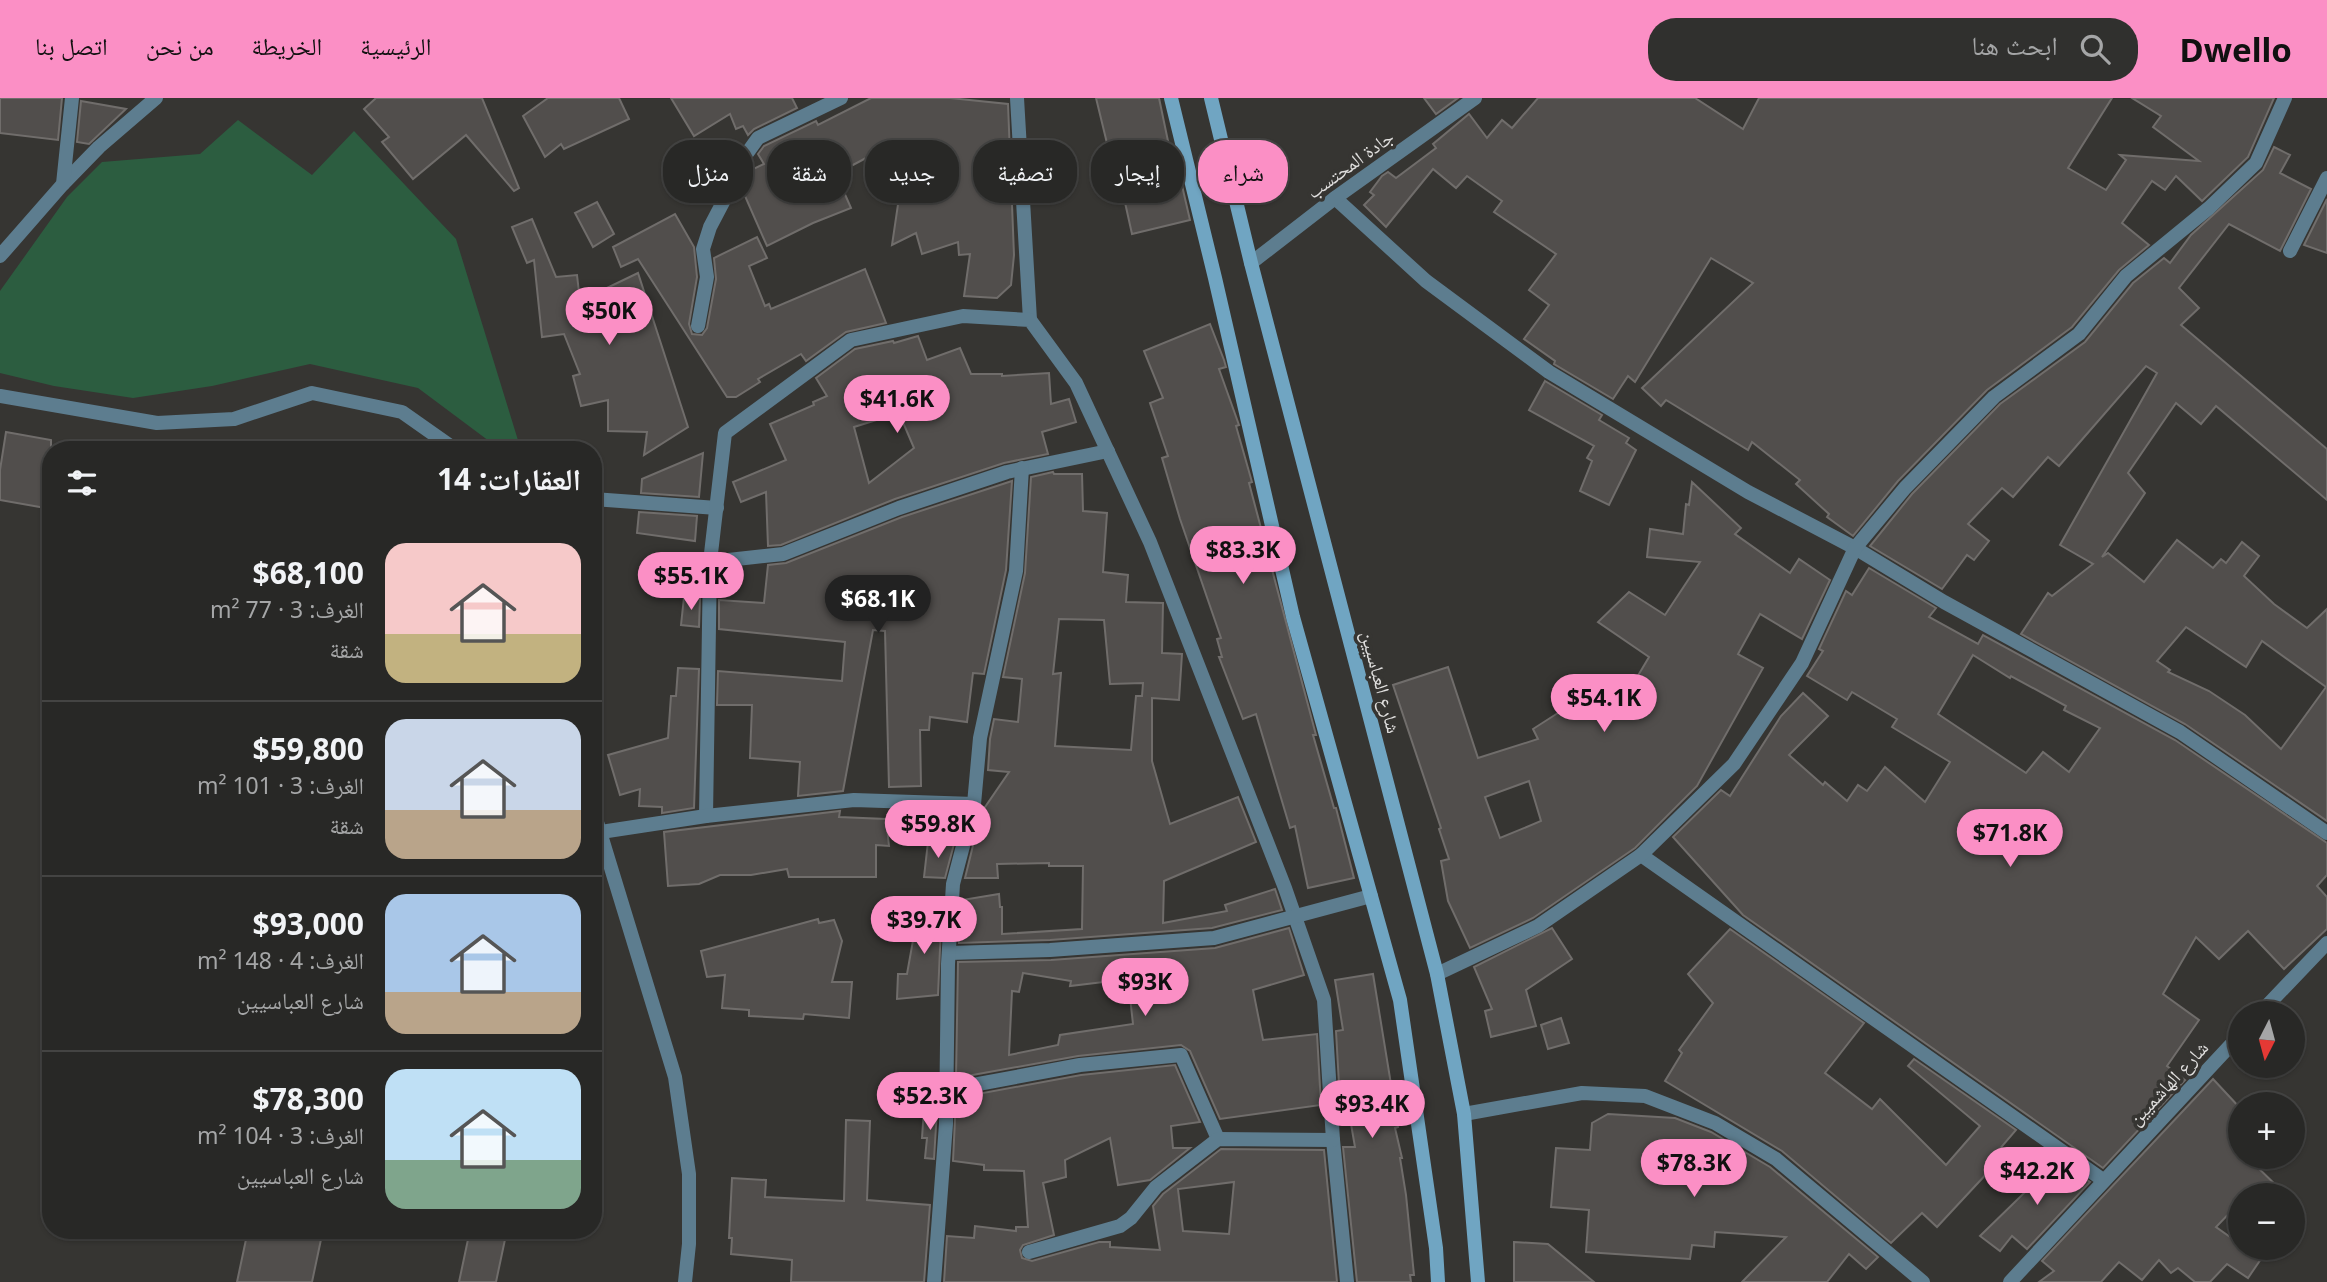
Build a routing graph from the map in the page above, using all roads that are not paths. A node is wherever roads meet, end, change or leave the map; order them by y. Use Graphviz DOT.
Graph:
graph roads {
  1 [pos="72,98"];
  2 [pos="156,98"];
  3 [pos="841,98"];
  4 [pos="1017,98"];
  5 [pos="1171,98"];
  6 [pos="1211,98"];
  7 [pos="1475,98"];
  8 [pos="2285,98"];
  9 [pos="2327,178"];
  10 [pos="63,184"];
  11 [pos="1335,198"];
  12 [pos="2290,251"];
  13 [pos="0,256"];
  14 [pos="1251,263"];
  15 [pos="1030,320"];
  16 [pos="698,326"];
  17 [pos="0,396"];
  18 [pos="443,441"];
  19 [pos="1108,451"];
  20 [pos="1022,468"];
  21 [pos="602,500"];
  22 [pos="717,508"];
  23 [pos="1855,548"];
  24 [pos="710,562"];
  25 [pos="974,804"];
  26 [pos="706,816"];
  27 [pos="602,832"];
  28 [pos="2327,833"];
  29 [pos="602,835"];
  30 [pos="1641,855"];
  31 [pos="1371,896"];
  32 [pos="1295,916"];
  33 [pos="2327,943"];
  34 [pos="949,953"];
  35 [pos="1437,974"];
  36 [pos="2271,1001"];
  37 [pos="2228,1048"];
  38 [pos="946,1090"];
  39 [pos="1464,1114"];
  40 [pos="1218,1139"];
  41 [pos="1333,1140"];
  42 [pos="2103,1180"];
  43 [pos="1029,1252"];
  44 [pos="685,1282"];
  45 [pos="934,1282"];
  46 [pos="1347,1282"];
  47 [pos="1438,1282"];
  48 [pos="1478,1282"];
  49 [pos="1923,1282"];
  50 [pos="2010,1282"];
  1 -- 10 [label="street"];
  2 -- 10 [label="street"];
  3 -- 16 [label="street"];
  4 -- 15 [label="street"];
  5 -- 31 [label="main road"];
  6 -- 14 [label="main road, شارع العباسيين"];
  7 -- 11 [label="street, جادة المحتسب"];
  8 -- 23 [label="street"];
  9 -- 12 [label="street"];
  10 -- 13 [label="street"];
  11 -- 14 [label="street, جادة المحتسب"];
  11 -- 23 [label="street"];
  14 -- 35 [label="main road, شارع العباسيين"];
  15 -- 19 [label="street"];
  15 -- 22 [label="street"];
  17 -- 18 [label="street"];
  19 -- 20 [label="street"];
  19 -- 32 [label="street"];
  20 -- 24 [label="street"];
  20 -- 25 [label="street"];
  21 -- 22 [label="street"];
  22 -- 24 [label="street"];
  23 -- 28 [label="street"];
  23 -- 30 [label="street"];
  24 -- 26 [label="street"];
  25 -- 26 [label="street"];
  25 -- 34 [label="street"];
  26 -- 27 [label="street"];
  29 -- 44 [label="street"];
  30 -- 35 [label="street"];
  30 -- 42 [label="street"];
  31 -- 32 [label="street"];
  31 -- 47 [label="main road"];
  32 -- 34 [label="street"];
  32 -- 41 [label="street"];
  33 -- 36 [label="street"];
  34 -- 38 [label="street"];
  35 -- 39 [label="main road, شارع العباسيين"];
  37 -- 42 [label="street, شارع الهاشميين"];
  38 -- 40 [label="street"];
  38 -- 45 [label="street"];
  39 -- 48 [label="main road, شارع العباسيين"];
  39 -- 49 [label="street"];
  40 -- 41 [label="street"];
  40 -- 43 [label="street"];
  41 -- 46 [label="street"];
  42 -- 50 [label="street, شارع الهاشميين"];
}
